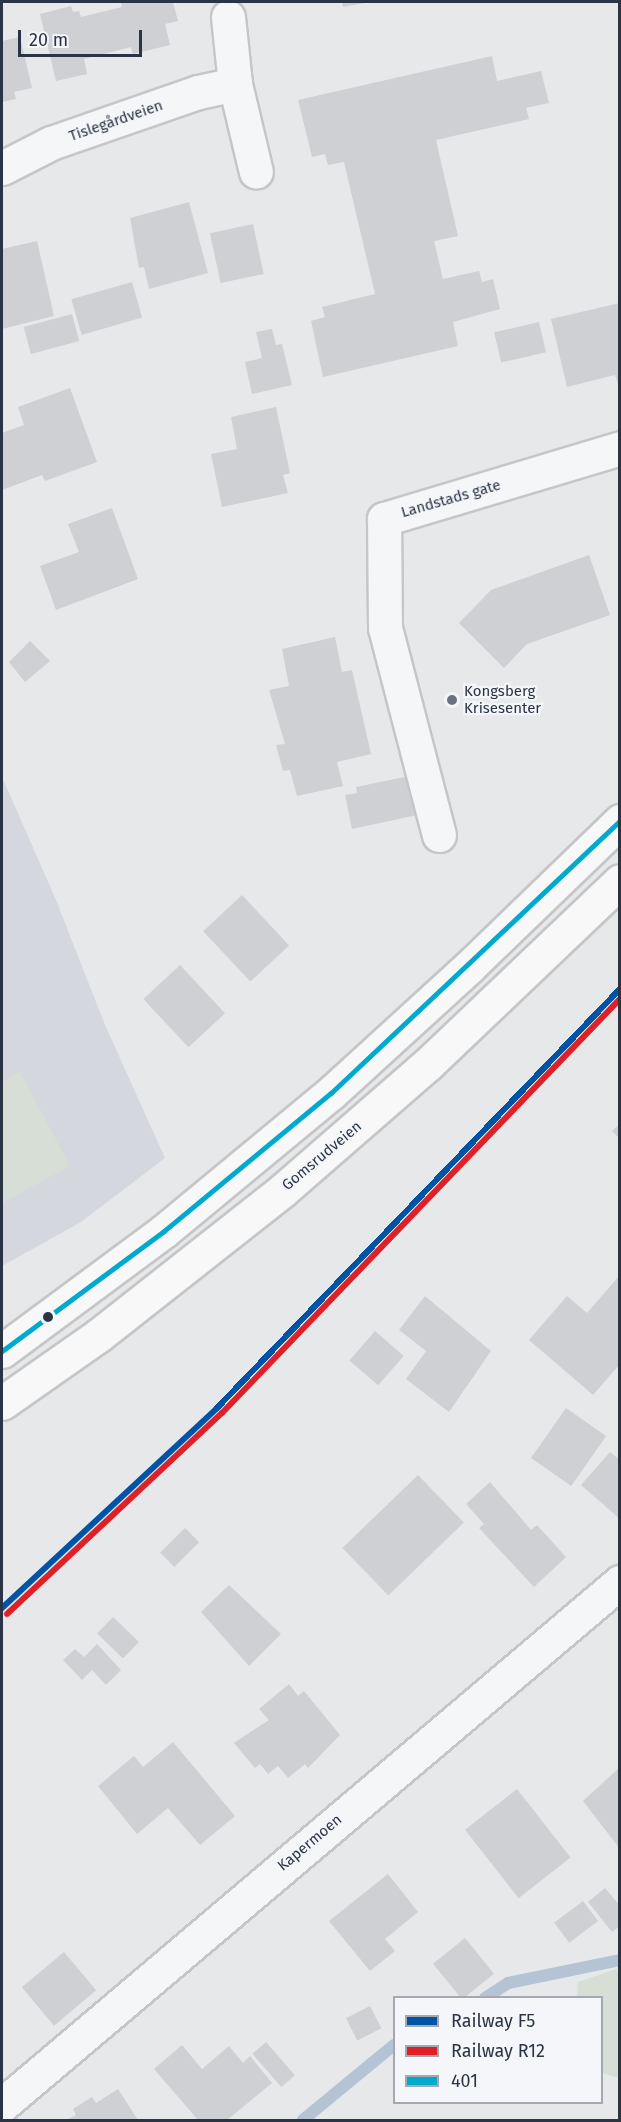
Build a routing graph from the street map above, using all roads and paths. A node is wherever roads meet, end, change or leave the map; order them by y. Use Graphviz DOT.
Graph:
graph roads {
  1 [pos="228,17"];
  2 [pos="235,84"];
  3 [pos="2,168"];
  4 [pos="256,171"];
  5 [pos="620,448"];
  6 [pos="620,821"];
  7 [pos="439,835"];
  8 [pos="620,881"];
  9 [pos="2,1351"];
  10 [pos="2,1403"];
  11 [pos="620,1582"];
  12 [pos="2,2105"];
  1 -- 2 [label="street"];
  2 -- 3 [label="street, Tislegårdveien"];
  2 -- 4 [label="street"];
  5 -- 7 [label="street, Landstads gate"];
  6 -- 9 [label="main road"];
  8 -- 10 [label="main road, Gomsrudveien"];
  11 -- 12 [label="street, Kapermoen"];
}
